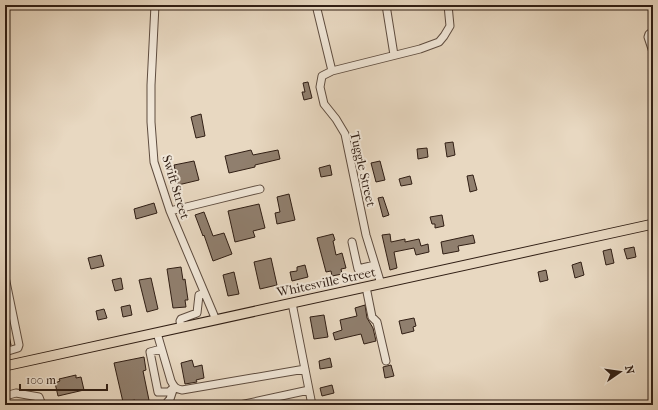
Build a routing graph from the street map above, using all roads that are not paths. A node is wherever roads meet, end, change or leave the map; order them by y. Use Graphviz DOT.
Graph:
graph roads {
  1 [pos="155,5"];
  2 [pos="316,5"];
  3 [pos="386,5"];
  4 [pos="448,5"];
  5 [pos="653,31"];
  6 [pos="653,52"];
  7 [pos="394,55"];
  8 [pos="332,71"];
  9 [pos="260,189"];
  10 [pos="170,211"];
  11 [pos="653,224"];
  12 [pos="352,242"];
  13 [pos="375,265"];
  14 [pos="5,278"];
  15 [pos="380,284"];
  16 [pos="366,287"];
  17 [pos="204,293"];
  18 [pos="292,303"];
  19 [pos="216,320"];
  20 [pos="181,327"];
  21 [pos="157,333"];
  22 [pos="162,350"];
  23 [pos="5,352"];
  24 [pos="386,361"];
  25 [pos="5,366"];
  26 [pos="305,369"];
  27 [pos="174,387"];
  28 [pos="309,390"];
  29 [pos="5,396"];
  30 [pos="42,405"];
  31 [pos="165,405"];
  32 [pos="240,405"];
  33 [pos="312,405"];
  1 -- 10 [label="street, Swift Street"];
  2 -- 8 [label="street"];
  3 -- 7 [label="street"];
  4 -- 7 [label="street"];
  5 -- 6 [label="street"];
  7 -- 8 [label="street"];
  8 -- 13 [label="street, Tuggle Street"];
  9 -- 10 [label="street"];
  10 -- 17 [label="street, Swift Street"];
  11 -- 15 [label="main road, Whitesville Street"];
  12 -- 13 [label="street"];
  13 -- 15 [label="street, Tuggle Street"];
  14 -- 23 [label="street"];
  15 -- 16 [label="main road, Whitesville Street"];
  16 -- 18 [label="main road, Whitesville Street"];
  16 -- 24 [label="street"];
  17 -- 19 [label="street, Swift Street"];
  17 -- 20 [label="street"];
  18 -- 19 [label="main road, Whitesville Street"];
  18 -- 26 [label="street"];
  19 -- 20 [label="main road, Whitesville Street"];
  20 -- 21 [label="main road, Whitesville Street"];
  21 -- 22 [label="street"];
  21 -- 25 [label="main road, Whitesville Street"];
  22 -- 27 [label="street"];
  22 -- 27 [label="street"];
  26 -- 27 [label="street"];
  26 -- 28 [label="street"];
  27 -- 31 [label="street"];
  28 -- 32 [label="street"];
  28 -- 33 [label="street"];
  29 -- 30 [label="street"];
}
